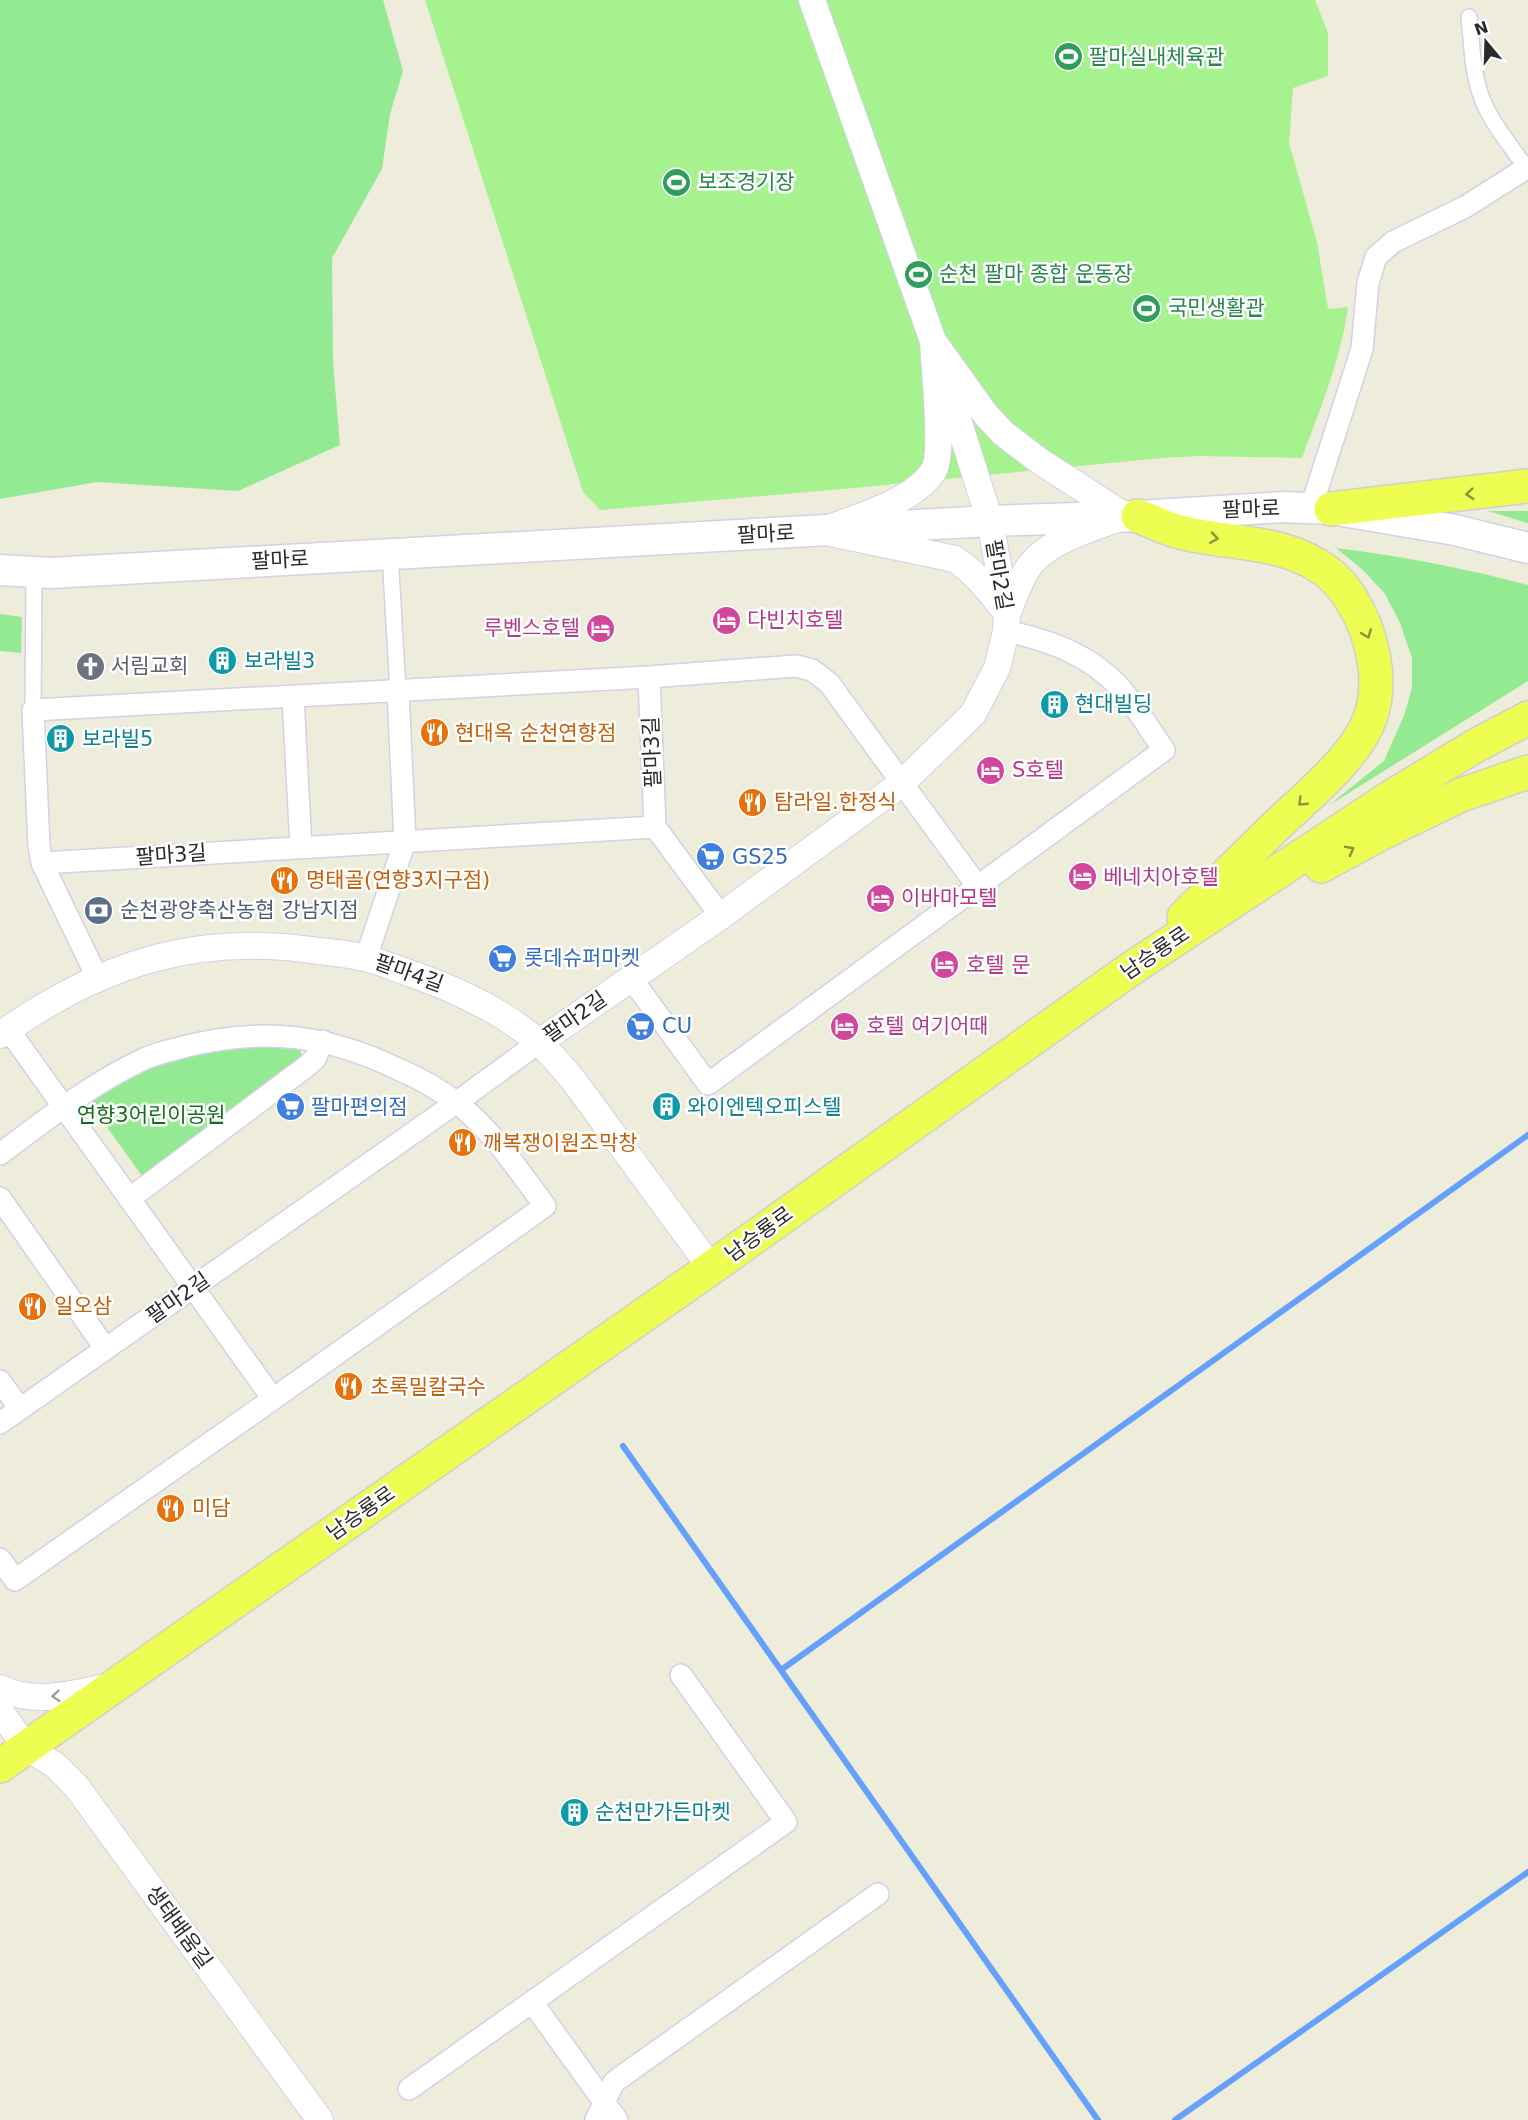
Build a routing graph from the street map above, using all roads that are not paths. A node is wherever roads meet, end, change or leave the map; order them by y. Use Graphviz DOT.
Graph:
graph roads {
  1 [pos="812,0"];
  2 [pos="1469,17"];
  3 [pos="1527,167"];
  4 [pos="933,341"];
  5 [pos="1528,486"];
  6 [pos="1321,509"];
  7 [pos="1131,516"];
  8 [pos="990,521"];
  9 [pos="821,531"];
  10 [pos="1528,548"];
  11 [pos="390,554"];
  12 [pos="0,570"];
  13 [pos="34,572"];
  14 [pos="1006,622"];
  15 [pos="649,677"];
  16 [pos="398,691"];
  17 [pos="293,697"];
  18 [pos="33,710"];
  19 [pos="1528,718"];
  20 [pos="1528,772"];
  21 [pos="902,783"];
  22 [pos="655,827"];
  23 [pos="405,841"];
  24 [pos="301,847"];
  25 [pos="42,863"];
  26 [pos="978,887"];
  27 [pos="721,916"];
  28 [pos="366,958"];
  29 [pos="1132,968"];
  30 [pos="97,977"];
  31 [pos="631,978"];
  32 [pos="4,1032"];
  33 [pos="323,1041"];
  34 [pos="538,1042"];
  35 [pos="457,1102"];
  36 [pos="63,1107"];
  37 [pos="0,1154"];
  38 [pos="0,1198"];
  39 [pos="129,1199"];
  40 [pos="711,1268"];
  41 [pos="192,1288"];
  42 [pos="105,1348"];
  43 [pos="0,1381"];
  44 [pos="273,1399"];
  45 [pos="20,1409"];
  46 [pos="0,1423"];
  47 [pos="0,1559"];
  48 [pos="681,1676"];
  49 [pos="113,1686"];
  50 [pos="0,1688"];
  51 [pos="0,1711"];
  52 [pos="13,1757"];
  53 [pos="878,1894"];
  54 [pos="532,2002"];
  55 [pos="409,2089"];
  56 [pos="600,2111"];
  57 [pos="320,2120"];
  58 [pos="617,2120"];
  1 -- 4 [label="street"];
  2 -- 3 [label="street"];
  3 -- 6 [label="street"];
  4 -- 7 [label="street"];
  4 -- 8 [label="street, 팔마2길"];
  4 -- 9 [label="street"];
  5 -- 6 [label="main road, one-way"];
  6 -- 7 [label="main road, 팔마로"];
  6 -- 10 [label="main road, 팔마로"];
  7 -- 8 [label="main road, 팔마로"];
  7 -- 14 [label="street"];
  7 -- 29 [label="main road, one-way"];
  8 -- 9 [label="main road, 팔마로"];
  8 -- 14 [label="street, 팔마2길"];
  9 -- 11 [label="main road, 팔마로"];
  9 -- 14 [label="street"];
  11 -- 13 [label="main road, 팔마로"];
  11 -- 16 [label="street"];
  12 -- 13 [label="main road, 팔마로"];
  13 -- 18 [label="street"];
  14 -- 21 [label="street, 팔마2길"];
  14 -- 26 [label="street"];
  15 -- 16 [label="street"];
  15 -- 21 [label="street"];
  15 -- 22 [label="street, 팔마3길"];
  16 -- 17 [label="street"];
  16 -- 23 [label="street"];
  17 -- 18 [label="street"];
  17 -- 24 [label="street"];
  18 -- 25 [label="street"];
  19 -- 29 [label="main road, 남승룡로"];
  29 -- 20 [label="main road, one-way"];
  21 -- 26 [label="street"];
  21 -- 27 [label="street, 팔마2길"];
  22 -- 23 [label="street, 팔마3길"];
  22 -- 27 [label="street"];
  23 -- 24 [label="street, 팔마3길"];
  23 -- 28 [label="street"];
  24 -- 25 [label="street, 팔마3길"];
  25 -- 30 [label="street"];
  26 -- 31 [label="street"];
  27 -- 31 [label="street, 팔마2길"];
  28 -- 30 [label="street, 팔마4길"];
  28 -- 34 [label="street, 팔마4길"];
  29 -- 40 [label="main road, 남승룡로"];
  30 -- 32 [label="street, 팔마4길"];
  31 -- 34 [label="street, 팔마2길"];
  32 -- 36 [label="street"];
  33 -- 35 [label="street"];
  33 -- 36 [label="street"];
  33 -- 39 [label="street"];
  34 -- 35 [label="street, 팔마2길"];
  34 -- 40 [label="street, 팔마4길"];
  35 -- 41 [label="street, 팔마2길"];
  35 -- 44 [label="street"];
  36 -- 37 [label="street"];
  36 -- 39 [label="street"];
  38 -- 42 [label="street"];
  39 -- 41 [label="street"];
  40 -- 49 [label="main road, 남승룡로"];
  41 -- 42 [label="street, 팔마2길"];
  41 -- 44 [label="street"];
  42 -- 45 [label="street, 팔마2길"];
  43 -- 45 [label="street"];
  44 -- 47 [label="street"];
  45 -- 46 [label="street, 팔마2길"];
  48 -- 54 [label="street"];
  49 -- 50 [label="street, one-way"];
  49 -- 52 [label="main road, 남승룡로"];
  51 -- 52 [label="street"];
  52 -- 57 [label="street, 생태배움길"];
  53 -- 56 [label="street"];
  54 -- 55 [label="street"];
  54 -- 56 [label="street"];
  56 -- 58 [label="street"];
}
